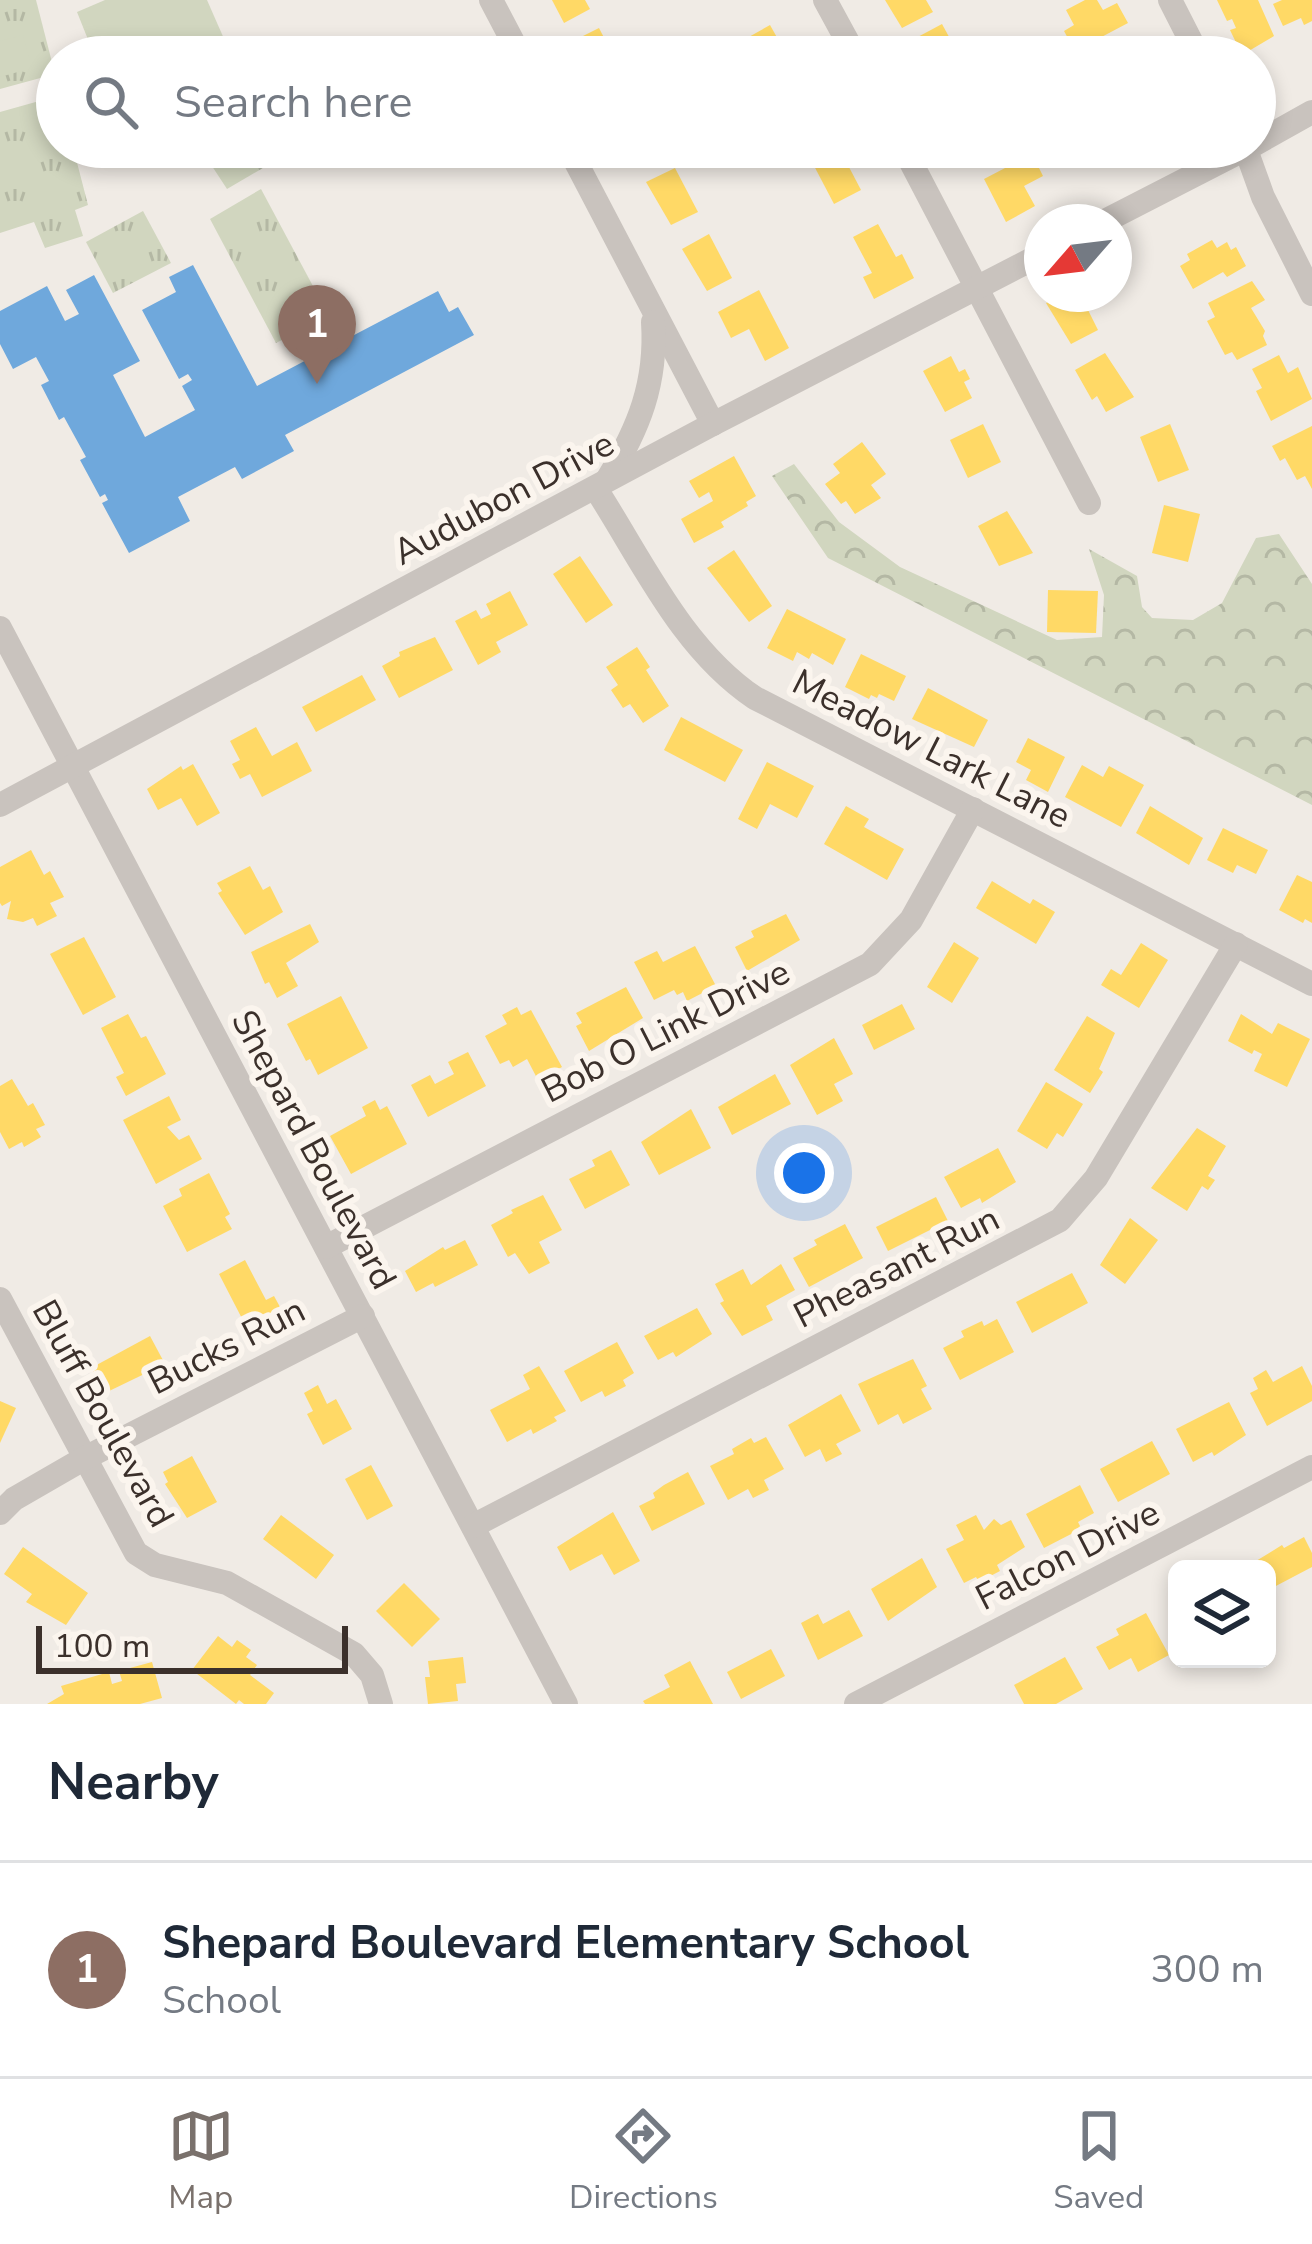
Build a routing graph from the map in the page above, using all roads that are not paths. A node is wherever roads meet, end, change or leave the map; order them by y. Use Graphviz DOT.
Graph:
graph roads {
  1 [pos="491,0"];
  2 [pos="825,0"];
  3 [pos="1170,0"];
  4 [pos="509,36"];
  5 [pos="845,36"];
  6 [pos="1188,36"];
  7 [pos="1312,112"];
  8 [pos="1276,132"];
  9 [pos="579,168"];
  10 [pos="914,168"];
  11 [pos="1208,168"];
  12 [pos="1255,168"];
  13 [pos="1132,207"];
  14 [pos="1024,263"];
  15 [pos="977,287"];
  16 [pos="1312,294"];
  17 [pos="652,307"];
  18 [pos="712,424"];
  19 [pos="600,486"];
  20 [pos="1089,503"];
  21 [pos="0,628"];
  22 [pos="73,766"];
  23 [pos="0,805"];
  24 [pos="973,809"];
  25 [pos="1236,944"];
  26 [pos="1312,984"];
  27 [pos="326,1247"];
  28 [pos="0,1299"];
  29 [pos="363,1316"];
  30 [pos="86,1458"];
  31 [pos="1312,1468"];
  32 [pos="0,1513"];
  33 [pos="473,1526"];
  34 [pos="381,1704"];
  35 [pos="566,1704"];
  36 [pos="856,1704"];
  1 -- 4 [label="street"];
  2 -- 5 [label="street"];
  3 -- 6 [label="street"];
  7 -- 8 [label="street"];
  9 -- 17 [label="street"];
  10 -- 15 [label="street"];
  11 -- 13 [label="street"];
  12 -- 16 [label="street"];
  14 -- 15 [label="street, Audubon Drive"];
  15 -- 18 [label="street, Audubon Drive"];
  15 -- 20 [label="street"];
  17 -- 18 [label="street"];
  17 -- 19 [label="street"];
  18 -- 19 [label="street, Audubon Drive"];
  19 -- 22 [label="street, Audubon Drive"];
  19 -- 24 [label="street, Meadow Lark Lane"];
  21 -- 22 [label="street, Shepard Boulevard"];
  22 -- 23 [label="street, Audubon Drive"];
  22 -- 27 [label="street, Shepard Boulevard"];
  24 -- 25 [label="street, Meadow Lark Lane"];
  24 -- 27 [label="street, Bob O Link Drive"];
  25 -- 26 [label="street, Meadow Lark Lane"];
  25 -- 33 [label="street, Pheasant Run"];
  27 -- 29 [label="street, Shepard Boulevard"];
  28 -- 30 [label="street, Bluff Boulevard"];
  29 -- 30 [label="street, Bucks Run"];
  29 -- 33 [label="street, Shepard Boulevard"];
  30 -- 32 [label="street, Bucks Run"];
  30 -- 34 [label="street, Bluff Boulevard"];
  31 -- 36 [label="street, Falcon Drive"];
  33 -- 35 [label="street, Shepard Boulevard"];
}
